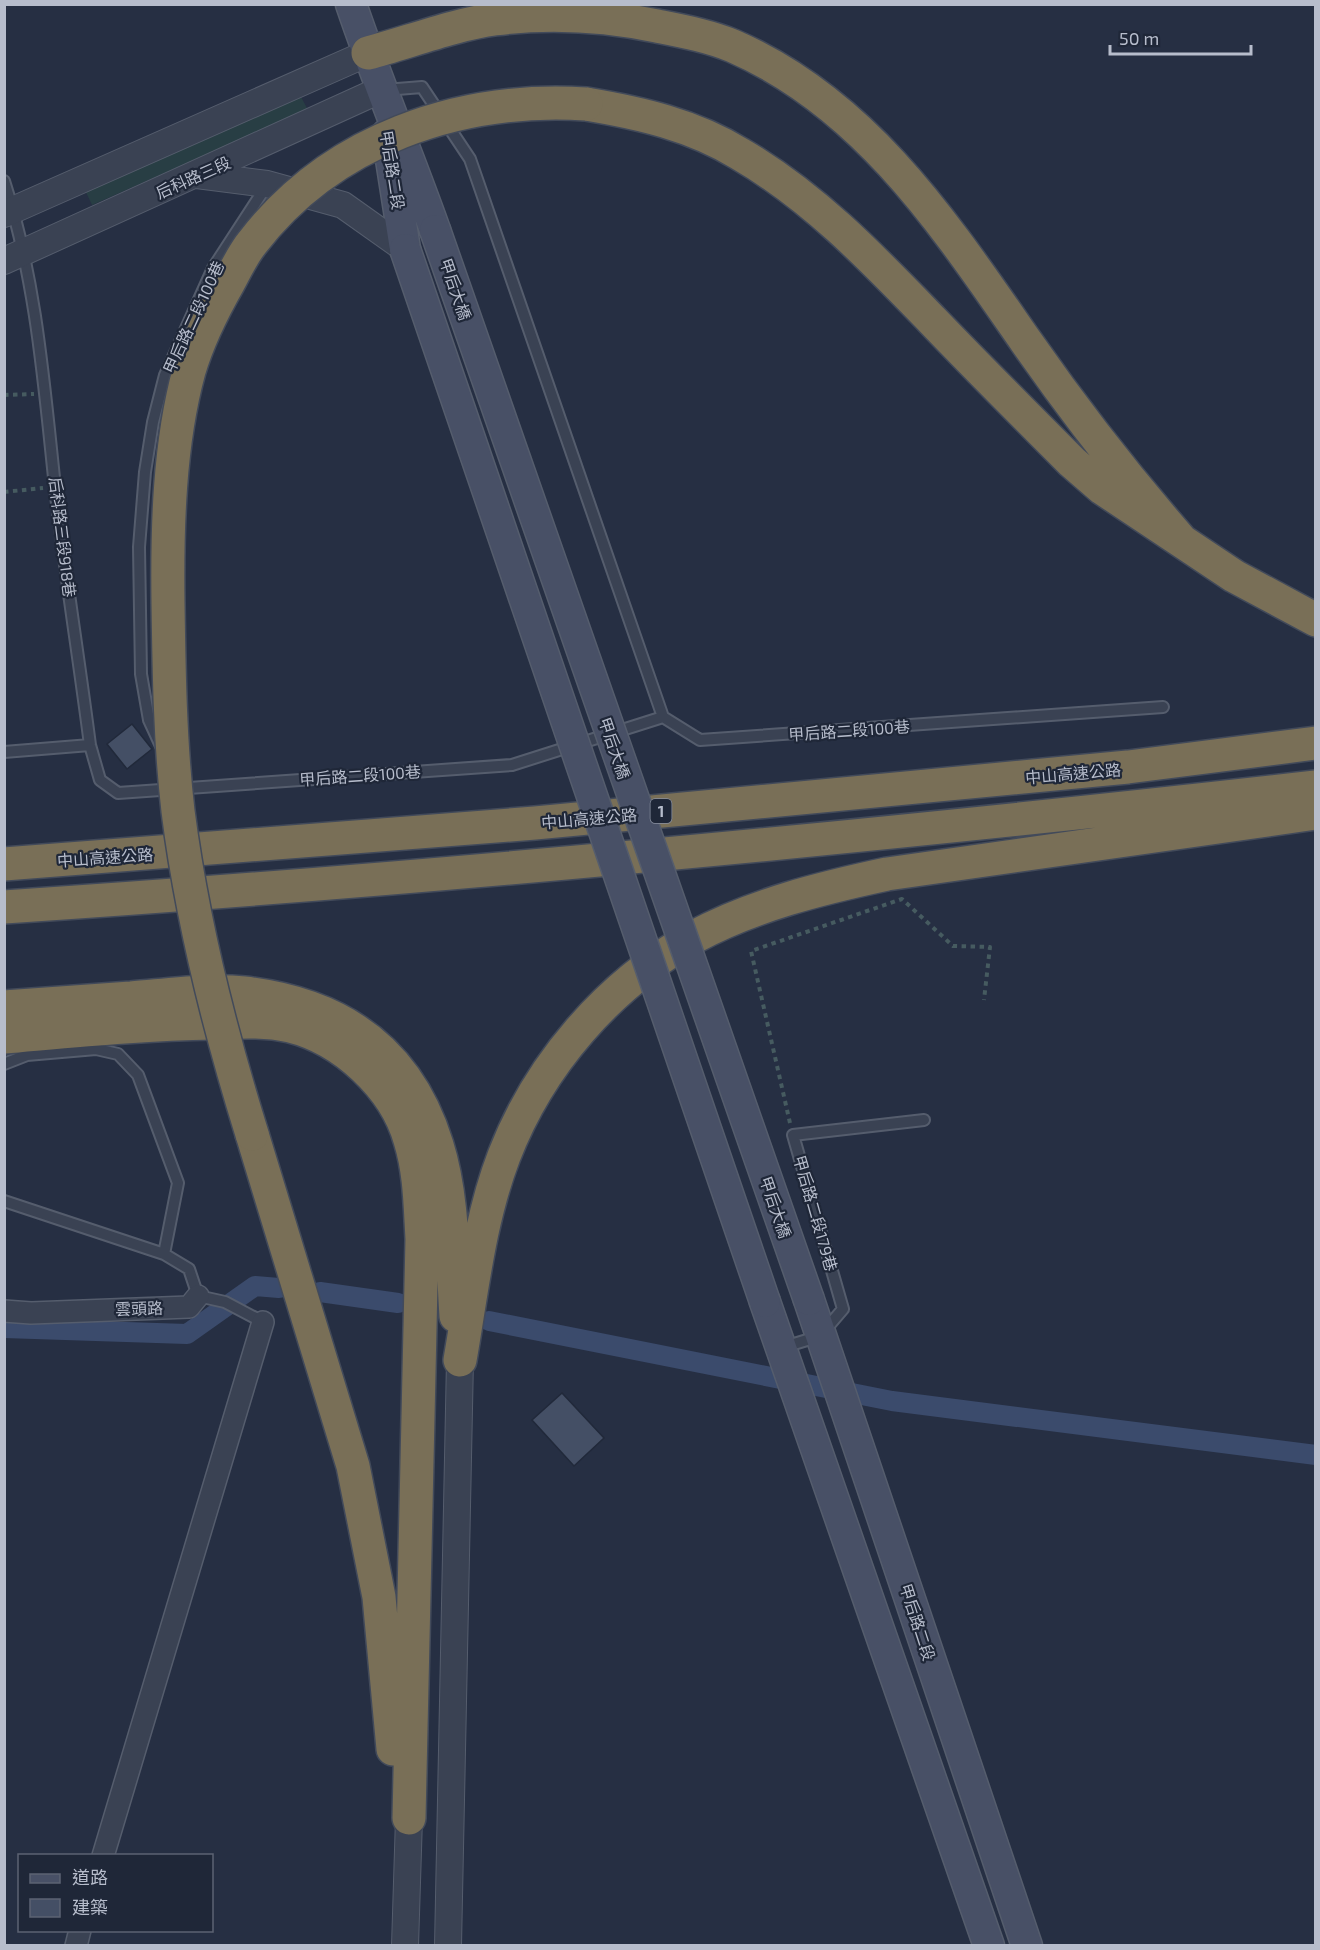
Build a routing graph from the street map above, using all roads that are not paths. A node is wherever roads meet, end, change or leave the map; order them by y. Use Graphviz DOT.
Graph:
graph roads {
  1 [pos="351,4"];
  2 [pos="368,53"];
  3 [pos="380,90"];
  4 [pos="197,175"];
  5 [pos="4,181"];
  6 [pos="267,184"];
  7 [pos="9,212"];
  8 [pos="435,230"];
  9 [pos="405,249"];
  10 [pos="14,257"];
  11 [pos="1180,539"];
  12 [pos="1316,620"];
  13 [pos="1163,707"];
  14 [pos="663,717"];
  15 [pos="1316,743"];
  16 [pos="90,745"];
  17 [pos="4,752"];
  18 [pos="181,787"];
  19 [pos="1316,787"];
  20 [pos="1316,813"];
  21 [pos="4,864"];
  22 [pos="4,907"];
  23 [pos="4,1007"];
  24 [pos="4,1037"];
  25 [pos="4,1064"];
  26 [pos="924,1120"];
  27 [pos="4,1202"];
  28 [pos="164,1254"];
  29 [pos="198,1296"];
  30 [pos="809,1300"];
  31 [pos="4,1311"];
  32 [pos="263,1322"];
  33 [pos="820,1336"];
  34 [pos="781,1348"];
  35 [pos="460,1360"];
  36 [pos="409,1818"];
  37 [pos="104,1854"];
  38 [pos="405,1946"];
  39 [pos="448,1946"];
  40 [pos="989,1946"];
  41 [pos="1027,1946"];
  1 -- 2 [label="main road, 甲后路二段"];
  2 -- 3 [label="main road, 甲后路二段"];
  2 -- 7 [label="street"];
  2 -- 11 [label="highway"];
  3 -- 4 [label="street, 后科路三段"];
  3 -- 8 [label="main road, 甲后路二段"];
  3 -- 9 [label="main road, 甲后路二段"];
  3 -- 14 [label="lane"];
  4 -- 6 [label="street"];
  4 -- 10 [label="street, 后科路三段"];
  5 -- 7 [label="lane, 后科路三段918巷"];
  6 -- 9 [label="street"];
  6 -- 18 [label="lane, 甲后路二段100巷"];
  7 -- 10 [label="lane, 后科路三段918巷"];
  8 -- 30 [label="main road, 甲后大橋, bridge"];
  9 -- 34 [label="main road, bridge"];
  10 -- 16 [label="lane, 后科路三段918巷"];
  11 -- 12 [label="highway"];
  11 -- 36 [label="highway, bridge"];
  13 -- 14 [label="lane, 甲后路二段100巷"];
  14 -- 18 [label="lane, 甲后路二段100巷"];
  15 -- 21 [label="highway, 中山高速公路 / 1"];
  16 -- 17 [label="lane"];
  16 -- 18 [label="lane, 后科路三段918巷"];
  19 -- 22 [label="highway"];
  20 -- 35 [label="highway"];
  23 -- 35 [label="highway"];
  24 -- 36 [label="highway"];
  25 -- 28 [label="lane"];
  26 -- 33 [label="lane, 甲后路二段179巷"];
  27 -- 28 [label="lane"];
  28 -- 29 [label="lane"];
  29 -- 31 [label="street, 雲頭路"];
  29 -- 32 [label="lane"];
  30 -- 33 [label="main road, 甲后路二段"];
  32 -- 37 [label="street"];
  33 -- 34 [label="lane"];
  33 -- 41 [label="main road, 甲后路二段"];
  34 -- 40 [label="main road"];
  35 -- 39 [label="street"];
  36 -- 38 [label="street"];
}
